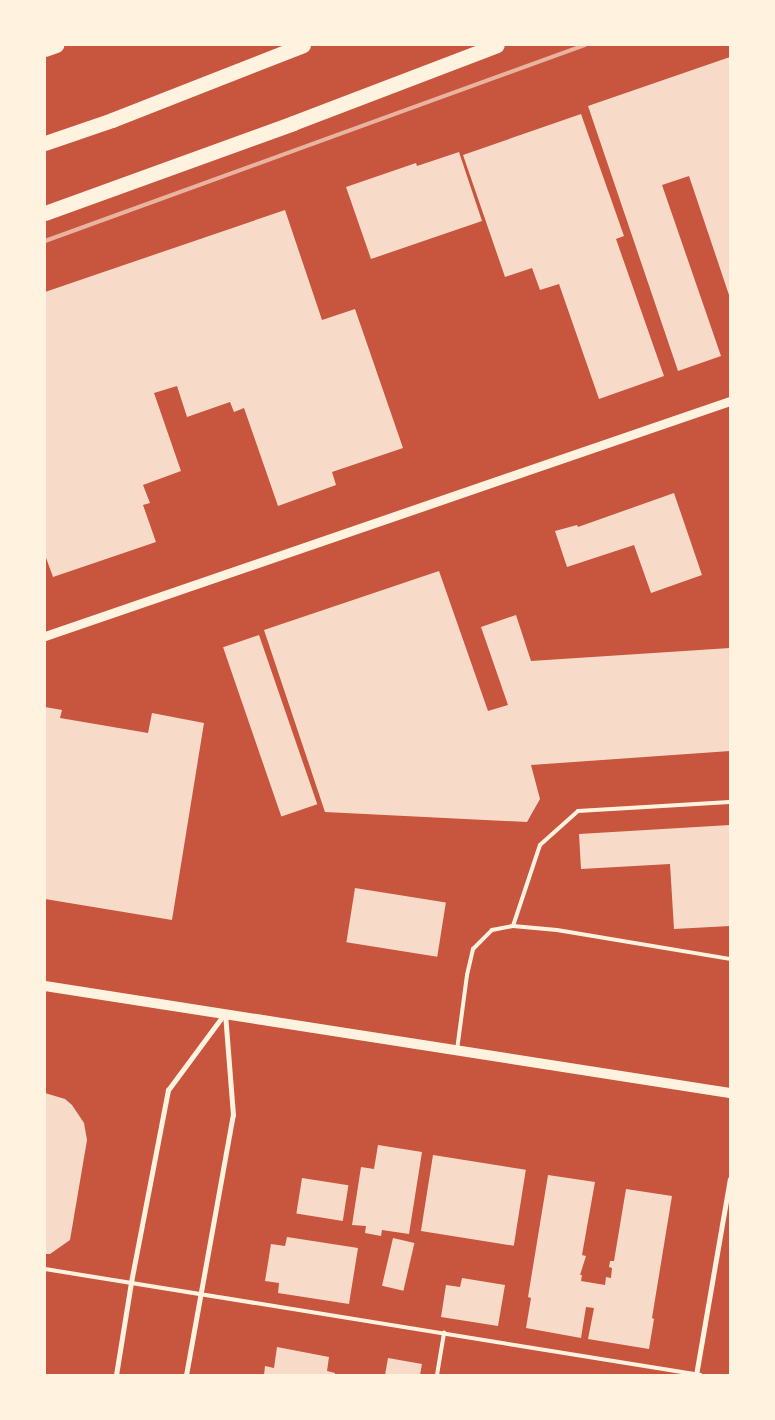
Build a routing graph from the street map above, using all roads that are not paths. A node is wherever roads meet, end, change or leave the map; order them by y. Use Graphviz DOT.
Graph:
graph roads {
  1 [pos="56,45"];
  2 [pos="303,45"];
  3 [pos="496,45"];
  4 [pos="45,49"];
  5 [pos="45,143"];
  6 [pos="45,212"];
  7 [pos="730,400"];
  8 [pos="45,636"];
  9 [pos="730,802"];
  10 [pos="514,926"];
  11 [pos="730,959"];
  12 [pos="45,986"];
  13 [pos="225,1013"];
  14 [pos="456,1050"];
  15 [pos="730,1093"];
  16 [pos="730,1179"];
  17 [pos="45,1269"];
  18 [pos="131,1282"];
  19 [pos="200,1294"];
  20 [pos="444,1333"];
  21 [pos="116,1375"];
  22 [pos="186,1375"];
  23 [pos="437,1375"];
  24 [pos="696,1375"];
  25 [pos="700,1375"];
  1 -- 4 [label="highway"];
  2 -- 5 [label="highway"];
  3 -- 6 [label="highway"];
  7 -- 8 [label="street"];
  9 -- 10 [label="lane"];
  10 -- 11 [label="lane"];
  10 -- 14 [label="lane"];
  12 -- 13 [label="main road"];
  13 -- 14 [label="main road"];
  13 -- 18 [label="street"];
  13 -- 19 [label="street"];
  14 -- 15 [label="main road"];
  16 -- 24 [label="street"];
  17 -- 18 [label="lane"];
  18 -- 19 [label="lane"];
  18 -- 21 [label="street"];
  19 -- 20 [label="lane"];
  19 -- 22 [label="street"];
  20 -- 23 [label="lane"];
  20 -- 24 [label="lane"];
  24 -- 25 [label="lane"];
}
